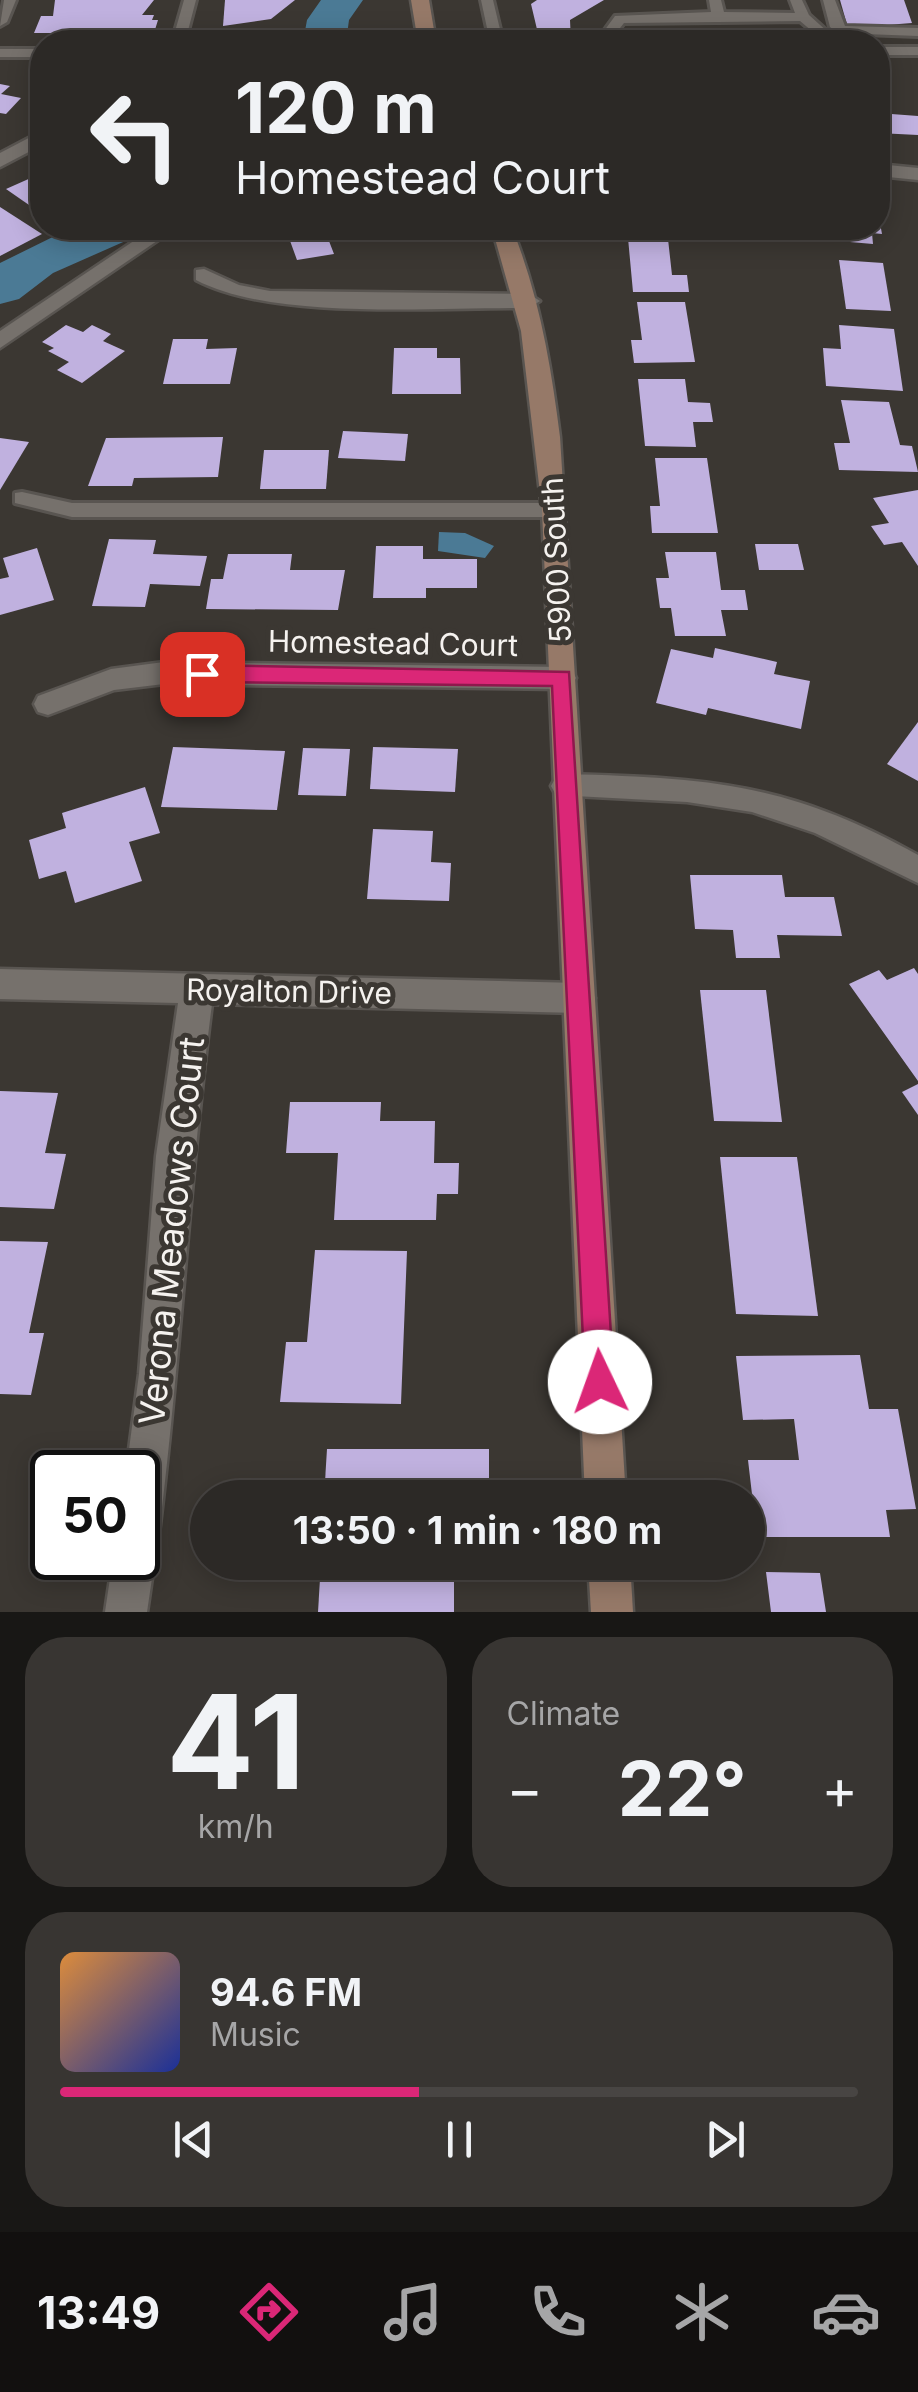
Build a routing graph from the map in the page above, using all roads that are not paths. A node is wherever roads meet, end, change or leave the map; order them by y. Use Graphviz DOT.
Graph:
graph roads {
  1 [pos="10,0"];
  2 [pos="190,0"];
  3 [pos="420,0"];
  4 [pos="486,0"];
  5 [pos="714,0"];
  6 [pos="796,0"];
  7 [pos="829,0"];
  8 [pos="718,16"];
  9 [pos="803,17"];
  10 [pos="0,22"];
  11 [pos="181,30"];
  12 [pos="424,30"];
  13 [pos="493,30"];
  14 [pos="612,30"];
  15 [pos="818,30"];
  16 [pos="843,30"];
  17 [pos="890,31"];
  18 [pos="918,32"];
  19 [pos="890,51"];
  20 [pos="918,51"];
  21 [pos="0,53"];
  22 [pos="30,53"];
  23 [pos="30,144"];
  24 [pos="0,161"];
  25 [pos="890,171"];
  26 [pos="918,174"];
  27 [pos="149,240"];
  28 [pos="506,240"];
  29 [pos="204,276"];
  30 [pos="529,301"];
  31 [pos="0,342"];
  32 [pos="22,498"];
  33 [pos="555,510"];
  34 [pos="562,678"];
  35 [pos="48,704"];
  36 [pos="566,786"];
  37 [pos="918,870"];
  38 [pos="0,984"];
  39 [pos="197,989"];
  40 [pos="578,998"];
  41 [pos="149,1450"];
  42 [pos="605,1480"];
  43 [pos="131,1580"];
  44 [pos="611,1580"];
  45 [pos="126,1612"];
  46 [pos="612,1612"];
  1 -- 10 [label="lane"];
  2 -- 11 [label="lane"];
  3 -- 12 [label="main road"];
  4 -- 13 [label="lane"];
  5 -- 8 [label="lane"];
  6 -- 9 [label="lane"];
  7 -- 16 [label="lane"];
  8 -- 9 [label="lane"];
  8 -- 14 [label="lane"];
  9 -- 15 [label="lane"];
  17 -- 18 [label="lane"];
  19 -- 20 [label="lane"];
  21 -- 22 [label="lane"];
  23 -- 24 [label="street"];
  25 -- 26 [label="street"];
  27 -- 31 [label="street"];
  28 -- 30 [label="main road, 5900 South"];
  29 -- 30 [label="street"];
  30 -- 33 [label="main road, 5900 South"];
  32 -- 33 [label="lane"];
  33 -- 34 [label="main road, 5900 South"];
  34 -- 35 [label="street, Homestead Court"];
  34 -- 36 [label="main road, 5900 South"];
  36 -- 37 [label="street"];
  36 -- 40 [label="main road, 5900 South"];
  38 -- 39 [label="street, Royalton Drive"];
  39 -- 40 [label="street, Royalton Drive"];
  39 -- 41 [label="street, Verona Meadows Court"];
  40 -- 42 [label="main road, 5900 South"];
  43 -- 45 [label="street"];
  44 -- 46 [label="main road"];
}
